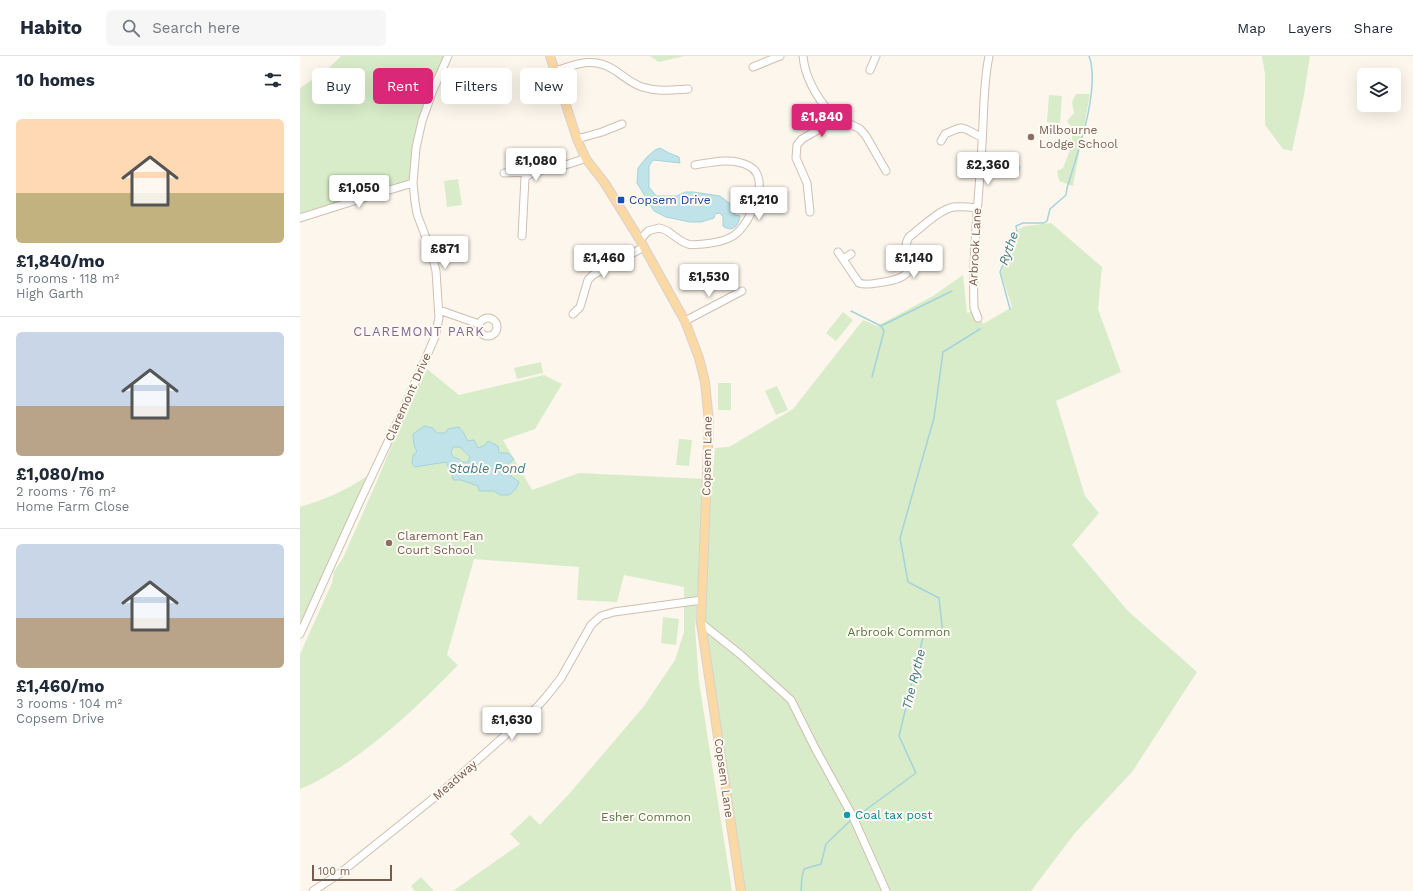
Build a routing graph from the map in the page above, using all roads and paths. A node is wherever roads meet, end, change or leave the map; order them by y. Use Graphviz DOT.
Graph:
graph roads {
  1 [pos="448,56"];
  2 [pos="550,56"];
  3 [pos="780,56"];
  4 [pos="803,56"];
  5 [pos="876,56"];
  6 [pos="989,56"];
  7 [pos="753,67"];
  8 [pos="554,68"];
  9 [pos="567,68"];
  10 [pos="870,70"];
  11 [pos="688,89"];
  12 [pos="566,104"];
  13 [pos="832,115"];
  14 [pos="622,124"];
  15 [pos="942,135"];
  16 [pos="982,137"];
  17 [pos="577,139"];
  18 [pos="586,158"];
  19 [pos="695,165"];
  20 [pos="886,171"];
  21 [pos="535,172"];
  22 [pos="504,173"];
  23 [pos="413,183"];
  24 [pos="977,208"];
  25 [pos="810,212"];
  26 [pos="300,218"];
  27 [pos="522,236"];
  28 [pos="642,244"];
  29 [pos="838,252"];
  30 [pos="851,254"];
  31 [pos="843,259"];
  32 [pos="742,291"];
  33 [pos="438,310"];
  34 [pos="573,314"];
  35 [pos="978,318"];
  36 [pos="685,321"];
  37 [pos="479,324"];
  38 [pos="702,600"];
  39 [pos="701,624"];
  40 [pos="300,634"];
  41 [pos="314,891"];
  42 [pos="741,891"];
  43 [pos="886,891"];
  1 -- 23 [label="street, Claremont Drive"];
  2 -- 8 [label="main road, Copsem Lane"];
  3 -- 7 [label="street"];
  4 -- 13 [label="street"];
  5 -- 10 [label="street"];
  6 -- 16 [label="street, Arbrook Lane"];
  9 -- 11 [label="street"];
  12 -- 17 [label="main road, Copsem Lane"];
  13 -- 20 [label="street"];
  13 -- 25 [label="street"];
  14 -- 17 [label="street"];
  15 -- 16 [label="street"];
  16 -- 24 [label="street, Arbrook Lane"];
  17 -- 18 [label="main road, Copsem Lane"];
  18 -- 21 [label="street"];
  18 -- 28 [label="main road, Copsem Lane"];
  19 -- 28 [label="street"];
  21 -- 22 [label="street"];
  21 -- 27 [label="street"];
  23 -- 26 [label="street"];
  23 -- 33 [label="street, Claremont Drive"];
  24 -- 31 [label="street"];
  24 -- 35 [label="street, Arbrook Lane"];
  28 -- 34 [label="street"];
  28 -- 36 [label="main road, Copsem Lane"];
  29 -- 31 [label="street"];
  30 -- 31 [label="street"];
  32 -- 36 [label="street"];
  33 -- 37 [label="street"];
  33 -- 40 [label="street, Claremont Drive"];
  36 -- 38 [label="main road, Copsem Lane"];
  38 -- 39 [label="main road, Copsem Lane"];
  38 -- 41 [label="street, Meadway"];
  39 -- 42 [label="main road, Copsem Lane"];
  39 -- 43 [label="street"];
}
